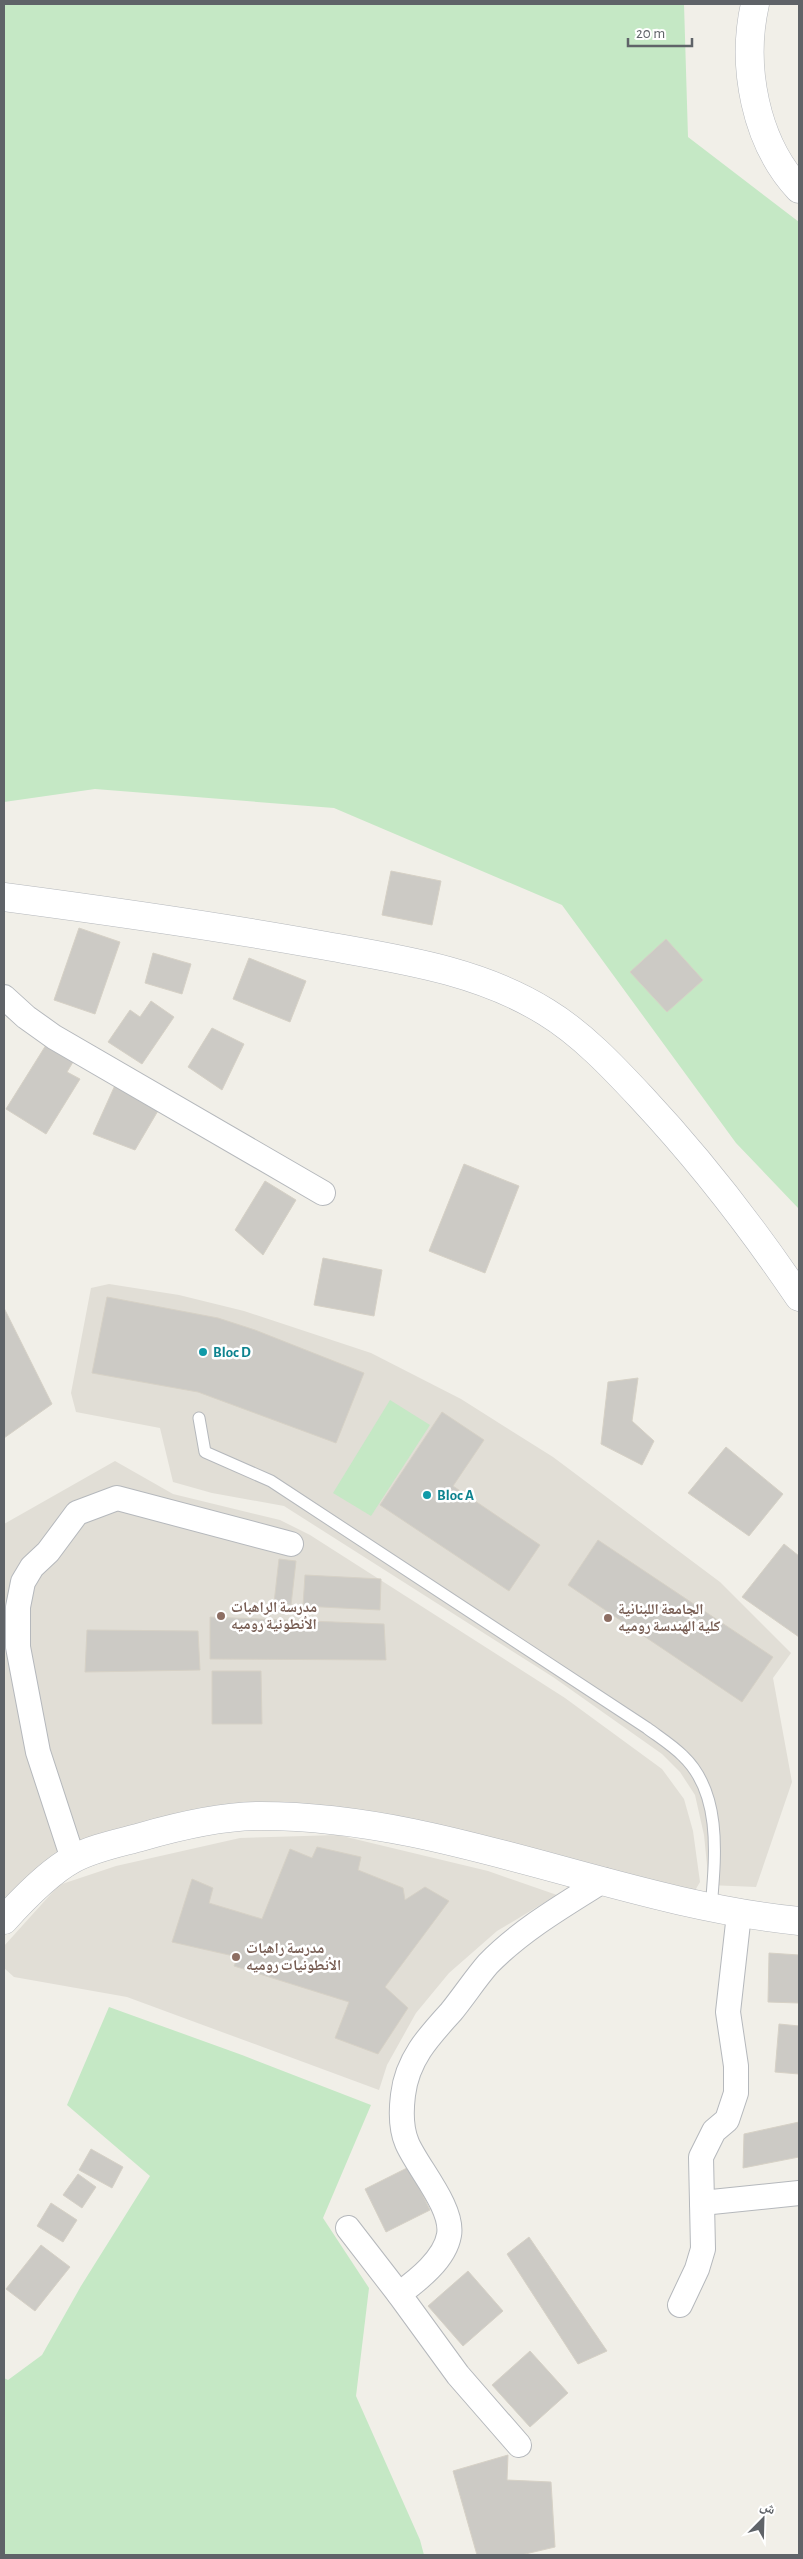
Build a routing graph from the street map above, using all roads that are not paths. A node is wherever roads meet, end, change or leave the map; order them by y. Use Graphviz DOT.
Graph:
graph roads {
  1 [pos="756,4"];
  2 [pos="799,189"];
  3 [pos="4,897"];
  4 [pos="4,997"];
  5 [pos="323,1193"];
  6 [pos="799,1297"];
  7 [pos="199,1418"];
  8 [pos="291,1544"];
  9 [pos="73,1859"];
  10 [pos="604,1880"];
  11 [pos="711,1908"];
  12 [pos="739,1914"];
  13 [pos="4,1920"];
  14 [pos="799,1921"];
  15 [pos="799,2194"];
  16 [pos="702,2203"];
  17 [pos="348,2228"];
  18 [pos="399,2294"];
  19 [pos="680,2305"];
  20 [pos="519,2445"];
  1 -- 2 [label="street"];
  3 -- 6 [label="street"];
  4 -- 5 [label="street"];
  7 -- 11 [label="lane"];
  8 -- 9 [label="street"];
  9 -- 10 [label="street"];
  9 -- 13 [label="street"];
  10 -- 11 [label="street"];
  10 -- 18 [label="street"];
  11 -- 12 [label="street"];
  12 -- 14 [label="street"];
  12 -- 16 [label="street"];
  15 -- 16 [label="street"];
  16 -- 19 [label="street"];
  17 -- 18 [label="street"];
  18 -- 20 [label="street"];
}
